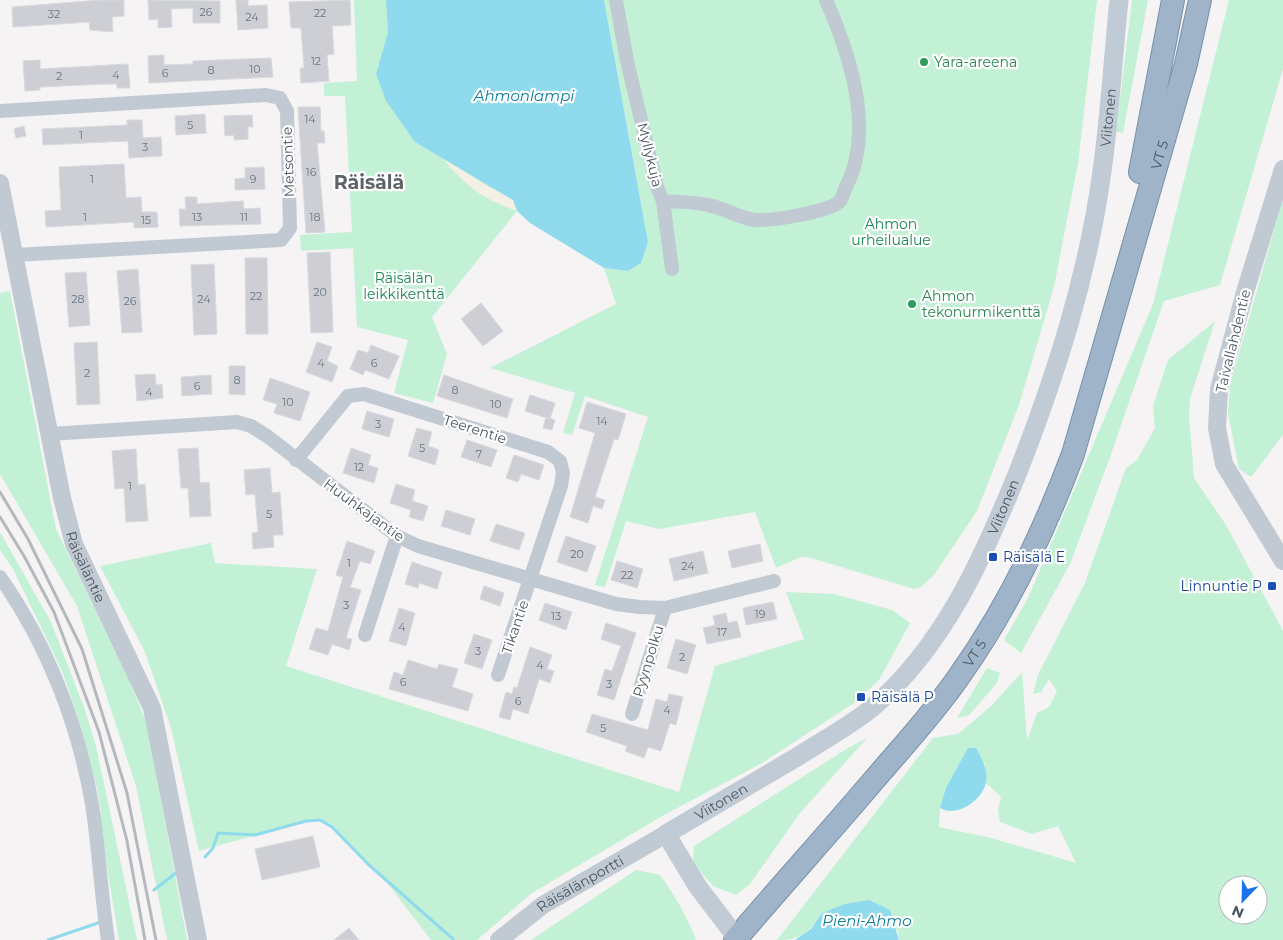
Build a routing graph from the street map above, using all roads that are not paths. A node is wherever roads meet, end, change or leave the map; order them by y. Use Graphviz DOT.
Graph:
graph roads {
  1 [pos="616,0"];
  2 [pos="826,0"];
  3 [pos="1119,0"];
  4 [pos="1173,0"];
  5 [pos="1200,0"];
  6 [pos="0,111"];
  7 [pos="1283,169"];
  8 [pos="0,183"];
  9 [pos="663,201"];
  10 [pos="15,255"];
  11 [pos="672,270"];
  12 [pos="1113,310"];
  13 [pos="50,434"];
  14 [pos="296,460"];
  15 [pos="397,536"];
  16 [pos="1283,561"];
  17 [pos="0,577"];
  18 [pos="531,578"];
  19 [pos="774,581"];
  20 [pos="665,608"];
  21 [pos="365,635"];
  22 [pos="498,675"];
  23 [pos="632,714"];
  24 [pos="666,834"];
  25 [pos="736,939"];
  26 [pos="108,940"];
  27 [pos="198,940"];
  28 [pos="499,940"];
  1 -- 9 [label="street, Myllykuja"];
  2 -- 9 [label="street, Myllykuja"];
  3 -- 24 [label="main road, Viitonen"];
  4 -- 12 [label="highway, VT 5"];
  5 -- 12 [label="highway, VT 5"];
  6 -- 10 [label="street, Metsontie"];
  7 -- 16 [label="street, Taivallahdentie"];
  8 -- 10 [label="street, Räisäläntie"];
  9 -- 11 [label="street"];
  10 -- 13 [label="street, Räisäläntie"];
  12 -- 25 [label="highway, VT 5"];
  13 -- 14 [label="street, Huuhkajantie"];
  13 -- 27 [label="street, Räisäläntie"];
  14 -- 15 [label="street, Huuhkajantie"];
  14 -- 18 [label="street, Teerentie"];
  15 -- 18 [label="street, Huuhkajantie"];
  15 -- 21 [label="street"];
  17 -- 26 [label="street"];
  18 -- 20 [label="street, Huuhkajantie"];
  18 -- 22 [label="street, Tikantie"];
  19 -- 20 [label="street, Huuhkajantie"];
  20 -- 23 [label="street, Pyynpolku"];
  24 -- 25 [label="main road"];
  24 -- 28 [label="street, Räisälänportti"];
}
